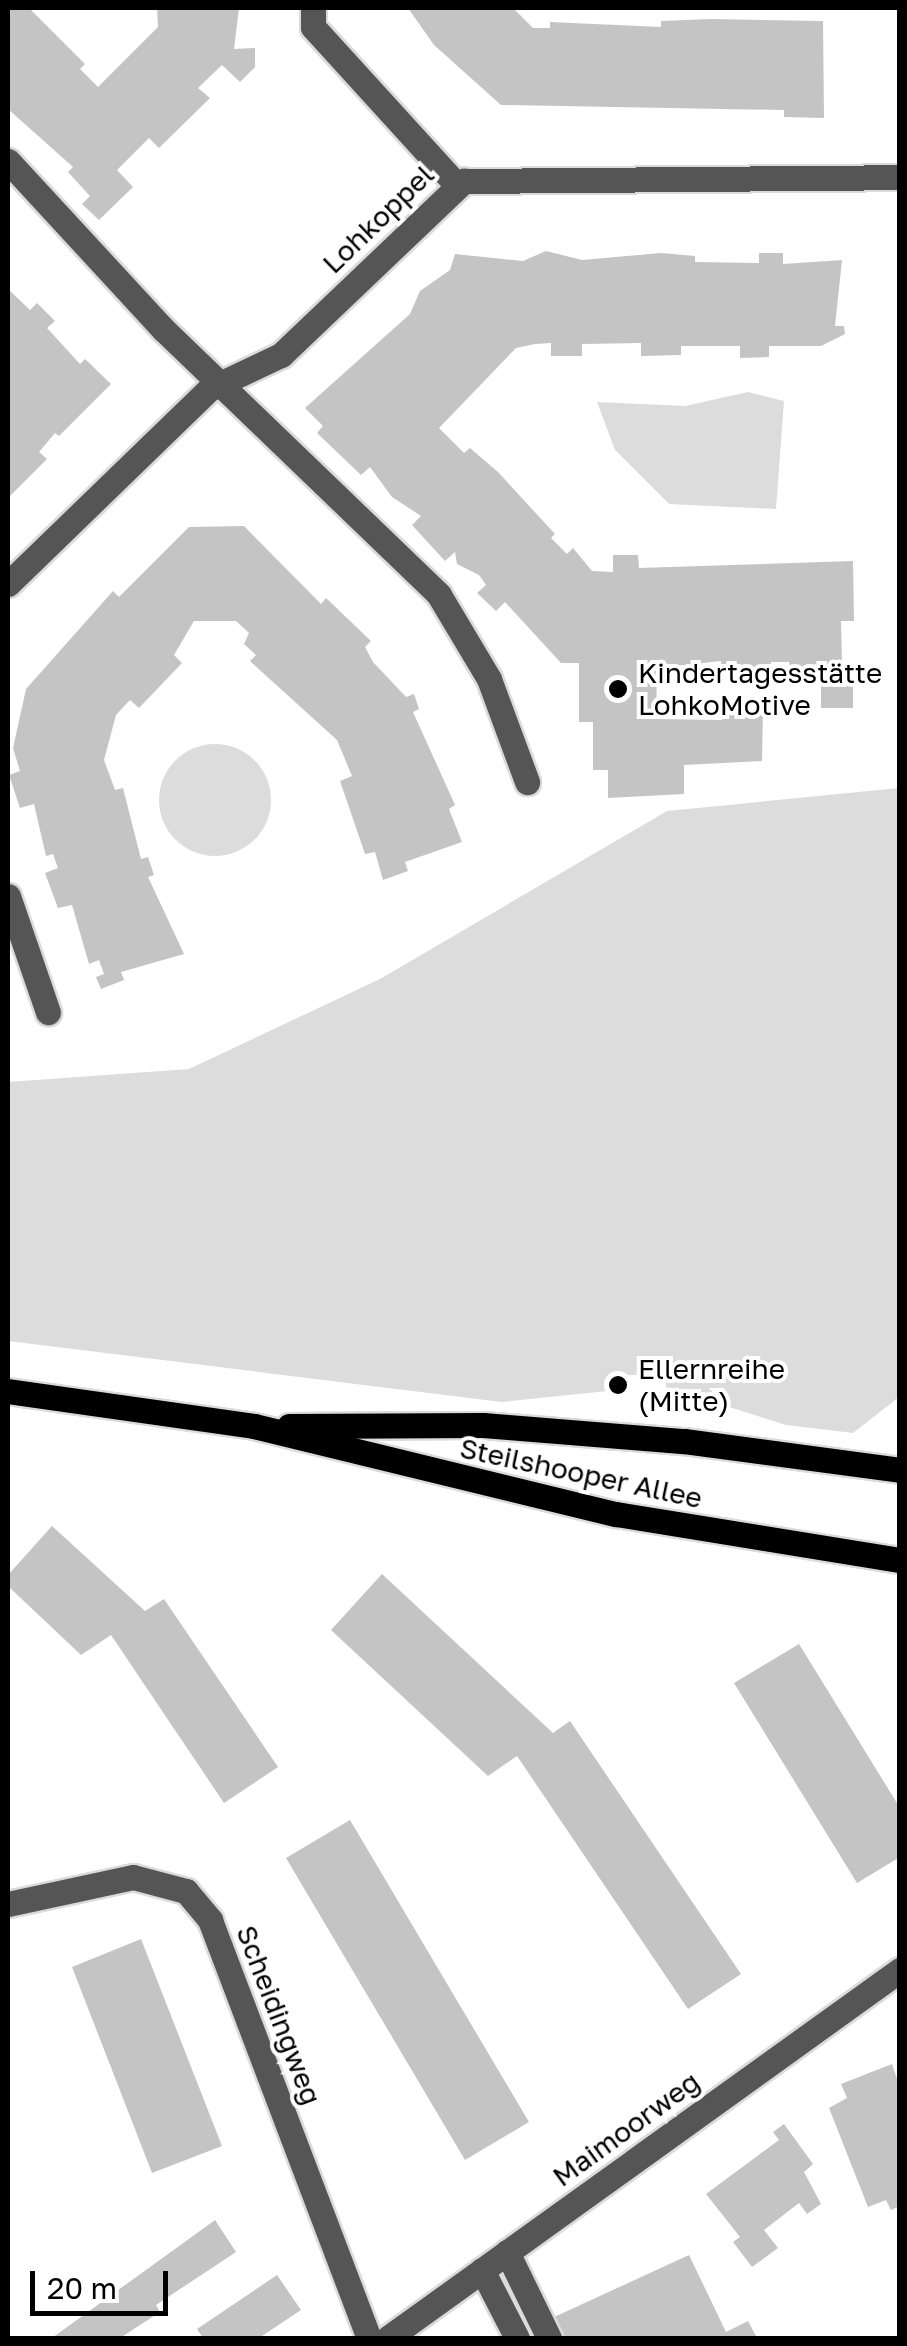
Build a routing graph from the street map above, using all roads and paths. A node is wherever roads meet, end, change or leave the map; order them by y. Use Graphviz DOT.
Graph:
graph roads {
  1 [pos="313,8"];
  2 [pos="8,161"];
  3 [pos="900,178"];
  4 [pos="456,185"];
  5 [pos="220,382"];
  6 [pos="8,584"];
  7 [pos="527,782"];
  8 [pos="8,896"];
  9 [pos="48,1012"];
  10 [pos="8,1391"];
  11 [pos="254,1426"];
  12 [pos="900,1470"];
  13 [pos="900,1560"];
  14 [pos="8,1904"];
  15 [pos="900,1970"];
  16 [pos="507,2252"];
  17 [pos="482,2270"];
  18 [pos="369,2338"];
  19 [pos="388,2338"];
  20 [pos="517,2338"];
  21 [pos="549,2338"];
  1 -- 4 [label="street"];
  2 -- 5 [label="street"];
  3 -- 4 [label="street, Lohkoppel"];
  4 -- 5 [label="street, Lohkoppel"];
  5 -- 6 [label="street, Lohkoppel"];
  5 -- 7 [label="street"];
  8 -- 9 [label="street"];
  10 -- 11 [label="main road, Steilshooper Allee"];
  11 -- 12 [label="main road, Steilshooper Allee"];
  11 -- 13 [label="main road, Steilshooper Allee"];
  14 -- 18 [label="street, Scheidingweg"];
  15 -- 16 [label="street, Maimoorweg"];
  16 -- 17 [label="street, Maimoorweg"];
  16 -- 21 [label="street"];
  17 -- 19 [label="street, Maimoorweg"];
  17 -- 20 [label="street"];
}
